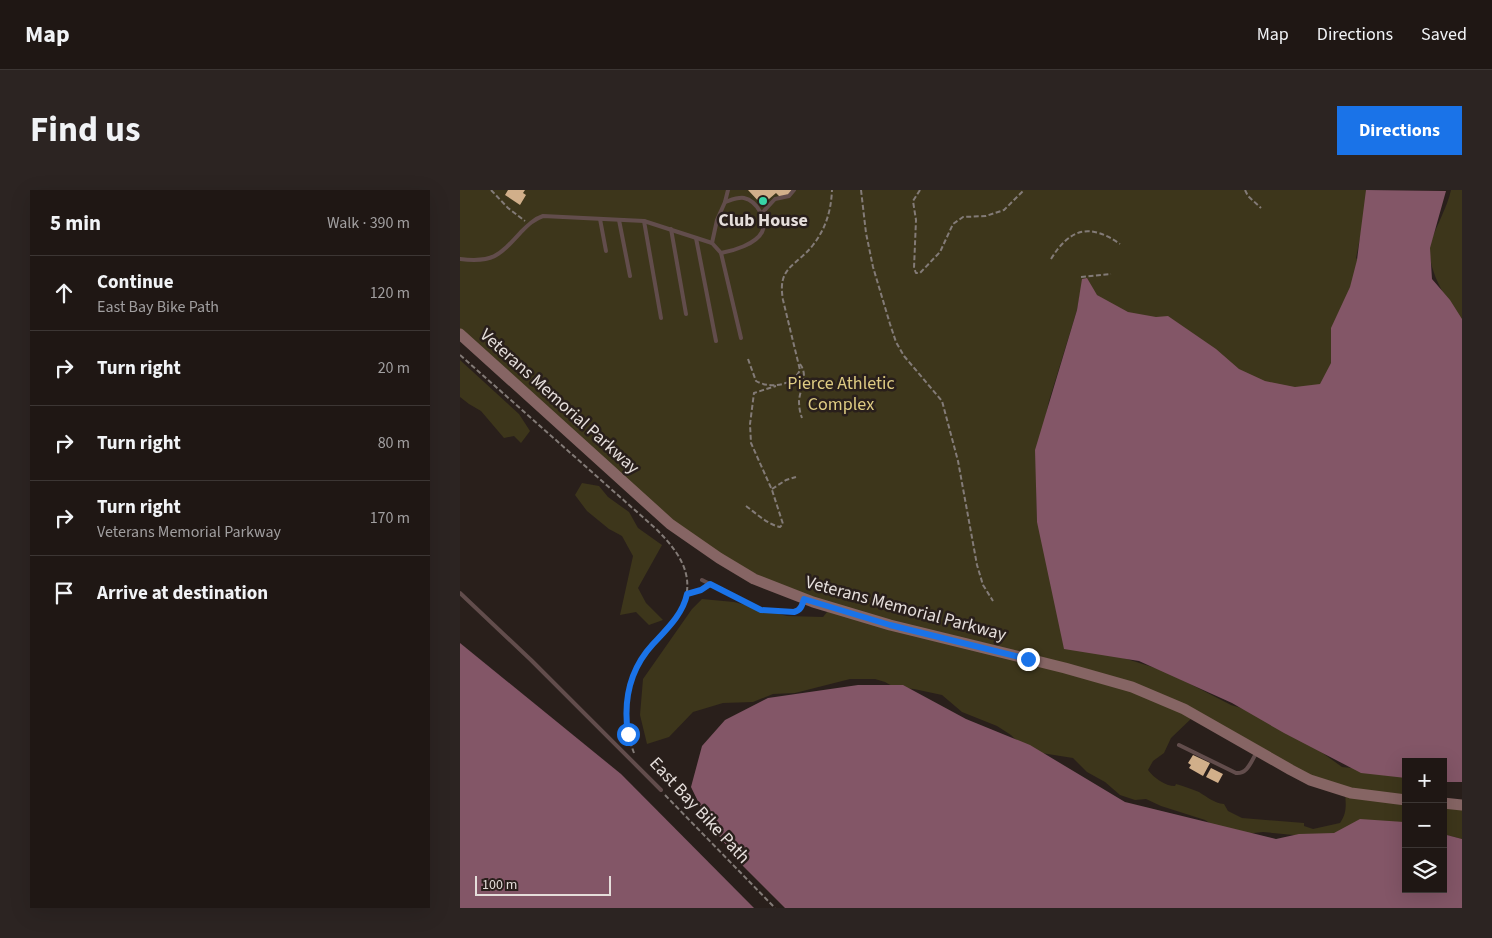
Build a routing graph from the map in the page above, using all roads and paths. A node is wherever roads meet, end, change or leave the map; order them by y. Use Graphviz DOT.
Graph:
graph roads {
  1 [pos="491,190"];
  2 [pos="728,190"];
  3 [pos="794,190"];
  4 [pos="832,190"];
  5 [pos="861,190"];
  6 [pos="920,190"];
  7 [pos="1024,190"];
  8 [pos="1245,190"];
  9 [pos="725,202"];
  10 [pos="1261,208"];
  11 [pos="762,213"];
  12 [pos="600,219"];
  13 [pos="619,220"];
  14 [pos="644,221"];
  15 [pos="529,224"];
  16 [pos="671,229"];
  17 [pos="696,238"];
  18 [pos="712,243"];
  19 [pos="1120,244"];
  20 [pos="606,251"];
  21 [pos="722,253"];
  22 [pos="460,259"];
  23 [pos="1051,259"];
  24 [pos="1111,274"];
  25 [pos="630,276"];
  26 [pos="1081,277"];
  27 [pos="686,314"];
  28 [pos="661,318"];
  29 [pos="460,334"];
  30 [pos="741,338"];
  31 [pos="716,340"];
  32 [pos="460,355"];
  33 [pos="748,359"];
  34 [pos="799,362"];
  35 [pos="778,385"];
  36 [pos="802,418"];
  37 [pos="796,477"];
  38 [pos="772,488"];
  39 [pos="746,506"];
  40 [pos="702,580"];
  41 [pos="710,584"];
  42 [pos="460,593"];
  43 [pos="687,594"];
  44 [pos="804,599"];
  45 [pos="993,601"];
  46 [pos="1179,745"];
  47 [pos="1258,750"];
  48 [pos="636,758"];
  49 [pos="661,790"];
  50 [pos="1402,800"];
  51 [pos="1447,803"];
  52 [pos="1462,805"];
  53 [pos="775,908"];
  1 -- 15 [label="path"];
  2 -- 9 [label="lane"];
  3 -- 11 [label="lane"];
  4 -- 34 [label="path"];
  5 -- 45 [label="path"];
  6 -- 7 [label="path"];
  8 -- 10 [label="path"];
  9 -- 11 [label="lane"];
  9 -- 18 [label="lane"];
  11 -- 21 [label="lane"];
  12 -- 13 [label="lane"];
  12 -- 15 [label="lane"];
  12 -- 20 [label="lane"];
  13 -- 14 [label="lane"];
  13 -- 25 [label="lane"];
  14 -- 16 [label="lane"];
  14 -- 28 [label="lane"];
  15 -- 22 [label="lane"];
  16 -- 17 [label="lane"];
  16 -- 27 [label="lane"];
  17 -- 18 [label="lane"];
  17 -- 31 [label="lane"];
  18 -- 21 [label="lane"];
  19 -- 23 [label="path"];
  21 -- 30 [label="lane"];
  24 -- 26 [label="path"];
  29 -- 44 [label="main road, Veterans Memorial Parkway"];
  32 -- 43 [label="path"];
  33 -- 35 [label="path"];
  34 -- 35 [label="path"];
  34 -- 36 [label="path"];
  35 -- 38 [label="path"];
  37 -- 38 [label="path"];
  38 -- 39 [label="path"];
  40 -- 41 [label="lane"];
  41 -- 43 [label="path"];
  41 -- 44 [label="lane"];
  42 -- 49 [label="lane"];
  43 -- 48 [label="path, East Bay Bike Path"];
  44 -- 47 [label="main road, Veterans Memorial Parkway"];
  46 -- 47 [label="lane"];
  47 -- 50 [label="main road, Veterans Memorial Parkway"];
  49 -- 53 [label="path, East Bay Bike Path"];
  51 -- 52 [label="main road"];
}
